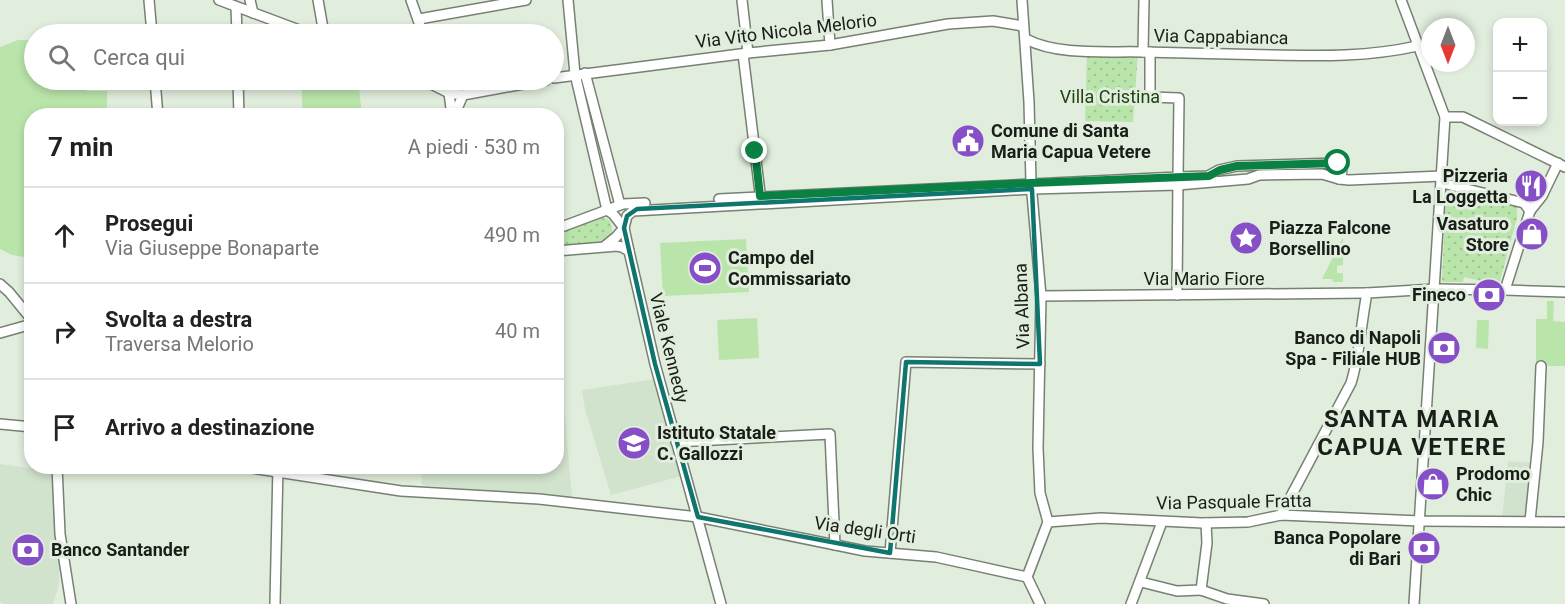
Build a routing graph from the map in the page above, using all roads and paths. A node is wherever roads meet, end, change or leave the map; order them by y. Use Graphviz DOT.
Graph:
graph roads {
  1 [pos="149,0"];
  2 [pos="219,0"];
  3 [pos="250,0"];
  4 [pos="318,0"];
  5 [pos="411,0"];
  6 [pos="526,0"];
  7 [pos="568,0"];
  8 [pos="742,0"];
  9 [pos="827,0"];
  10 [pos="1022,0"];
  11 [pos="1144,0"];
  12 [pos="1401,0"];
  13 [pos="469,4"];
  14 [pos="237,7"];
  15 [pos="253,13"];
  16 [pos="419,19"];
  17 [pos="151,24"];
  18 [pos="237,24"];
  19 [pos="283,24"];
  20 [pos="322,24"];
  21 [pos="420,24"];
  22 [pos="1023,26"];
  23 [pos="1026,39"];
  24 [pos="830,45"];
  25 [pos="1417,46"];
  26 [pos="1146,52"];
  27 [pos="746,53"];
  28 [pos="585,73"];
  29 [pos="575,74"];
  30 [pos="564,76"];
  31 [pos="156,90"];
  32 [pos="238,90"];
  33 [pos="444,90"];
  34 [pos="487,90"];
  35 [pos="449,93"];
  36 [pos="463,94"];
  37 [pos="157,108"];
  38 [pos="239,108"];
  39 [pos="452,108"];
  40 [pos="457,108"];
  41 [pos="1445,117"];
  42 [pos="1561,165"];
  43 [pos="1226,168"];
  44 [pos="1178,178"];
  45 [pos="1339,179"];
  46 [pos="1229,180"];
  47 [pos="1442,180"];
  48 [pos="1031,186"];
  49 [pos="761,200"];
  50 [pos="620,205"];
  51 [pos="607,210"];
  52 [pos="1530,210"];
  53 [pos="564,226"];
  54 [pos="624,228"];
  55 [pos="603,247"];
  56 [pos="564,250"];
  57 [pos="628,251"];
  58 [pos="0,284"];
  59 [pos="1435,289"];
  60 [pos="1505,290"];
  61 [pos="1565,291"];
  62 [pos="1367,293"];
  63 [pos="1041,296"];
  64 [pos="1177,296"];
  65 [pos="24,308"];
  66 [pos="24,325"];
  67 [pos="0,333"];
  68 [pos="1040,364"];
  69 [pos="1541,366"];
  70 [pos="0,424"];
  71 [pos="24,426"];
  72 [pos="676,442"];
  73 [pos="57,474"];
  74 [pos="278,474"];
  75 [pos="307,474"];
  76 [pos="1281,515"];
  77 [pos="698,517"];
  78 [pos="1420,521"];
  79 [pos="1530,521"];
  80 [pos="1048,522"];
  81 [pos="1162,522"];
  82 [pos="1565,522"];
  83 [pos="1206,523"];
  84 [pos="834,545"];
  85 [pos="890,553"];
  86 [pos="1027,577"];
  87 [pos="1141,582"];
  88 [pos="68,590"];
  89 [pos="1201,590"];
  90 [pos="64,604"];
  91 [pos="71,604"];
  92 [pos="275,604"];
  93 [pos="721,604"];
  94 [pos="1040,604"];
  95 [pos="1131,604"];
  96 [pos="1264,604"];
  97 [pos="1414,604"];
  1 -- 17 [label="street"];
  2 -- 14 [label="street"];
  3 -- 15 [label="street"];
  4 -- 20 [label="street"];
  5 -- 16 [label="street"];
  6 -- 13 [label="street"];
  7 -- 29 [label="street"];
  8 -- 27 [label="street"];
  9 -- 24 [label="street"];
  10 -- 22 [label="street, Via Albana"];
  11 -- 26 [label="street"];
  12 -- 25 [label="street"];
  13 -- 16 [label="street"];
  14 -- 15 [label="street"];
  14 -- 18 [label="street"];
  15 -- 19 [label="street"];
  16 -- 21 [label="street"];
  22 -- 23 [label="street, Via Albana"];
  22 -- 24 [label="street, Via Vito Nicola Melorio"];
  23 -- 26 [label="street, Via Cappabianca"];
  23 -- 48 [label="street, Via Albana"];
  24 -- 27 [label="street, Via Vito Nicola Melorio"];
  25 -- 26 [label="street, Via Cappabianca"];
  25 -- 41 [label="street"];
  26 -- 44 [label="street"];
  27 -- 28 [label="street, Via Vito Nicola Melorio"];
  27 -- 49 [label="street"];
  28 -- 29 [label="street, Via Vito Nicola Melorio"];
  28 -- 50 [label="street"];
  29 -- 30 [label="street, Via Vito Nicola Melorio"];
  29 -- 51 [label="street"];
  31 -- 37 [label="street"];
  32 -- 38 [label="street"];
  33 -- 35 [label="street"];
  34 -- 36 [label="street"];
  35 -- 36 [label="street"];
  35 -- 39 [label="street"];
  36 -- 40 [label="street"];
  41 -- 42 [label="street"];
  41 -- 47 [label="street"];
  42 -- 52 [label="street"];
  43 -- 44 [label="street"];
  43 -- 45 [label="street"];
  43 -- 46 [label="street"];
  44 -- 46 [label="street"];
  44 -- 48 [label="street"];
  44 -- 64 [label="street"];
  45 -- 46 [label="street"];
  45 -- 47 [label="street"];
  47 -- 52 [label="street"];
  47 -- 59 [label="street"];
  48 -- 49 [label="street"];
  48 -- 63 [label="street, Via Albana"];
  49 -- 50 [label="street"];
  49 -- 54 [label="street"];
  50 -- 51 [label="street"];
  51 -- 53 [label="street"];
  51 -- 54 [label="street"];
  52 -- 60 [label="street"];
  54 -- 55 [label="street"];
  54 -- 57 [label="street, Viale Kennedy"];
  55 -- 56 [label="street"];
  55 -- 57 [label="street"];
  57 -- 72 [label="street, Viale Kennedy"];
  58 -- 65 [label="street"];
  59 -- 60 [label="street, Via Mario Fiore"];
  59 -- 62 [label="street, Via Mario Fiore"];
  59 -- 78 [label="street"];
  60 -- 61 [label="street, Via Mario Fiore"];
  62 -- 64 [label="street, Via Mario Fiore"];
  62 -- 76 [label="street"];
  63 -- 64 [label="street, Via Mario Fiore"];
  63 -- 68 [label="street, Via Albana"];
  66 -- 67 [label="street"];
  68 -- 80 [label="street, Via Albana"];
  68 -- 85 [label="street"];
  69 -- 79 [label="street"];
  70 -- 71 [label="street"];
  72 -- 77 [label="street, Viale Kennedy"];
  72 -- 84 [label="street"];
  73 -- 88 [label="street"];
  74 -- 92 [label="street"];
  75 -- 77 [label="street, Via degli Orti"];
  76 -- 78 [label="street, Via Pasquale Fratta"];
  76 -- 83 [label="street, Via Pasquale Fratta"];
  77 -- 84 [label="street, Via degli Orti"];
  77 -- 93 [label="street, Viale Kennedy"];
  78 -- 79 [label="street, Via Pasquale Fratta"];
  78 -- 97 [label="street"];
  79 -- 82 [label="street, Via Pasquale Fratta"];
  80 -- 81 [label="street, Via Pasquale Fratta"];
  80 -- 86 [label="street"];
  81 -- 83 [label="street, Via Pasquale Fratta"];
  81 -- 87 [label="street"];
  83 -- 89 [label="street"];
  84 -- 85 [label="street, Via degli Orti"];
  85 -- 86 [label="street, Via degli Orti"];
  86 -- 94 [label="street"];
  87 -- 89 [label="street"];
  87 -- 95 [label="street"];
  88 -- 90 [label="street"];
  88 -- 91 [label="street"];
  89 -- 96 [label="street"];
}
